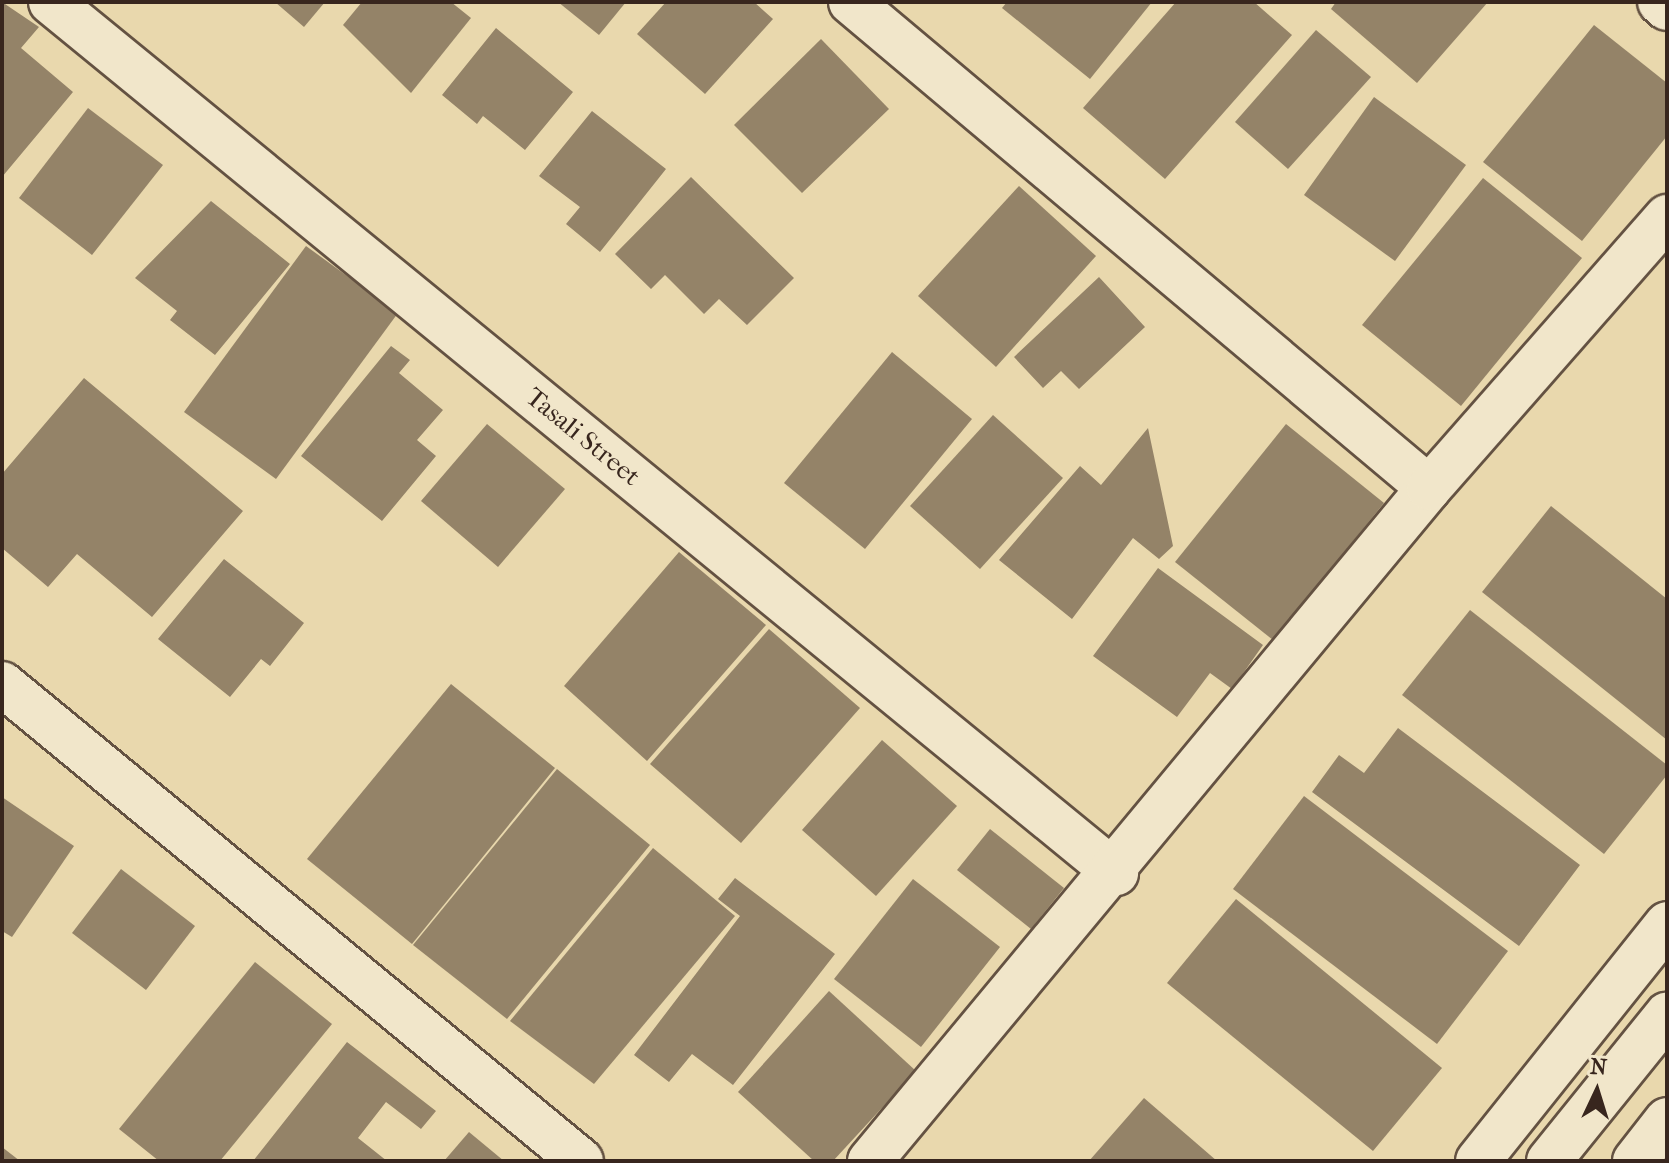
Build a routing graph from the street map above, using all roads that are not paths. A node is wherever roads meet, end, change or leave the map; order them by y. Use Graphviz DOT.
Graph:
graph roads {
  1 [pos="51,2"];
  2 [pos="851,2"];
  3 [pos="1660,2"];
  4 [pos="1667,8"];
  5 [pos="1667,217"];
  6 [pos="1429,488"];
  7 [pos="2,684"];
  8 [pos="1116,873"];
  9 [pos="1667,924"];
  10 [pos="1667,1015"];
  11 [pos="1667,1120"];
  12 [pos="581,1161"];
  13 [pos="870,1161"];
  14 [pos="1478,1161"];
  15 [pos="1549,1161"];
  16 [pos="1635,1161"];
  1 -- 8 [label="street, Tasali Street"];
  2 -- 6 [label="street"];
  3 -- 4 [label="street"];
  5 -- 6 [label="street"];
  6 -- 8 [label="street"];
  7 -- 12 [label="street"];
  8 -- 13 [label="street"];
  9 -- 14 [label="street"];
  10 -- 15 [label="street"];
  11 -- 16 [label="street"];
}
